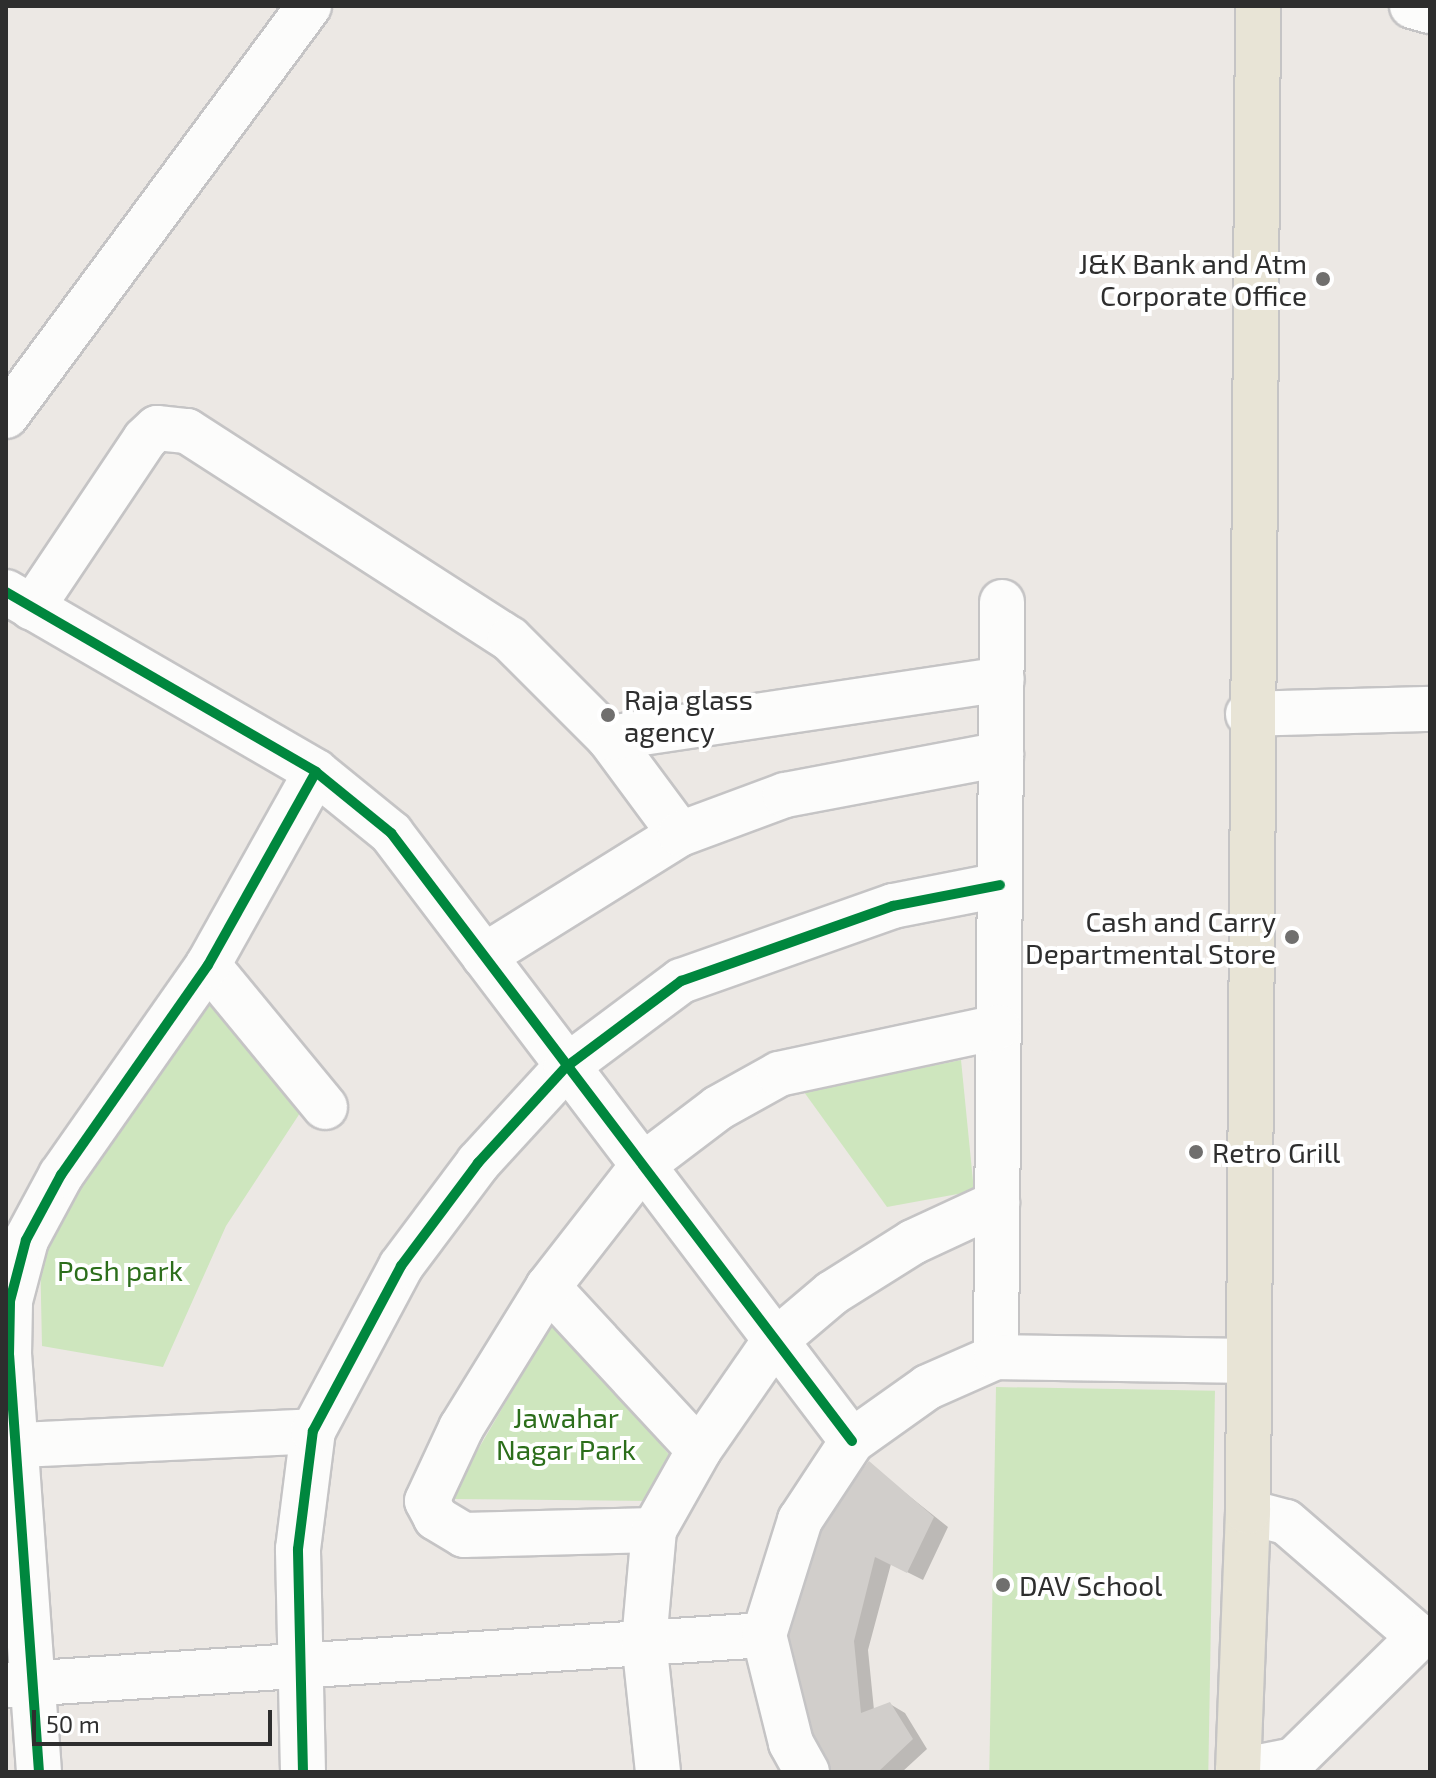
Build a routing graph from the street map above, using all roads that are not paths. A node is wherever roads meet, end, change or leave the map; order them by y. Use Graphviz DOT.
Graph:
graph roads {
  1 [pos="309,6"];
  2 [pos="1258,6"];
  3 [pos="1412,6"];
  4 [pos="1430,11"];
  5 [pos="6,416"];
  6 [pos="19,600"];
  7 [pos="1002,602"];
  8 [pos="1002,679"];
  9 [pos="1430,709"];
  10 [pos="1248,714"];
  11 [pos="609,738"];
  12 [pos="1001,754"];
  13 [pos="316,772"];
  14 [pos="680,834"];
  15 [pos="1000,885"];
  16 [pos="484,956"];
  17 [pos="208,965"];
  18 [pos="998,1027"];
  19 [pos="566,1067"];
  20 [pos="325,1107"];
  21 [pos="643,1165"];
  22 [pos="997,1203"];
  23 [pos="548,1287"];
  24 [pos="773,1343"];
  25 [pos="996,1357"];
  26 [pos="1245,1361"];
  27 [pos="313,1431"];
  28 [pos="852,1441"];
  29 [pos="20,1445"];
  30 [pos="699,1450"];
  31 [pos="1248,1512"];
  32 [pos="654,1530"];
  33 [pos="764,1635"];
  34 [pos="1425,1637"];
  35 [pos="644,1642"];
  36 [pos="297,1671"];
  37 [pos="21,1684"];
  38 [pos="39,1772"];
  39 [pos="303,1772"];
  40 [pos="658,1772"];
  41 [pos="807,1772"];
  42 [pos="1238,1772"];
  1 -- 5 [label="street"];
  2 -- 10 [label="main road"];
  3 -- 4 [label="street"];
  6 -- 11 [label="street"];
  6 -- 13 [label="street"];
  7 -- 8 [label="street"];
  8 -- 11 [label="street"];
  8 -- 12 [label="street"];
  9 -- 10 [label="street"];
  10 -- 26 [label="main road"];
  11 -- 14 [label="street"];
  12 -- 14 [label="street"];
  12 -- 15 [label="street"];
  13 -- 16 [label="street"];
  13 -- 17 [label="street"];
  14 -- 16 [label="street"];
  15 -- 18 [label="street"];
  15 -- 19 [label="street"];
  16 -- 19 [label="street"];
  17 -- 20 [label="street"];
  17 -- 29 [label="street"];
  18 -- 21 [label="street"];
  18 -- 22 [label="street"];
  19 -- 21 [label="street"];
  19 -- 27 [label="street"];
  21 -- 23 [label="street"];
  21 -- 24 [label="street"];
  22 -- 24 [label="street"];
  22 -- 25 [label="street"];
  23 -- 30 [label="street"];
  23 -- 32 [label="street"];
  24 -- 28 [label="street"];
  24 -- 30 [label="street"];
  25 -- 26 [label="street"];
  25 -- 28 [label="street"];
  26 -- 31 [label="main road"];
  27 -- 29 [label="street"];
  27 -- 36 [label="street"];
  28 -- 33 [label="street"];
  29 -- 37 [label="street"];
  30 -- 32 [label="street"];
  31 -- 34 [label="street"];
  31 -- 42 [label="main road"];
  32 -- 35 [label="street"];
  33 -- 35 [label="street"];
  33 -- 41 [label="street"];
  34 -- 42 [label="street"];
  35 -- 36 [label="street"];
  35 -- 40 [label="street"];
  36 -- 37 [label="street"];
  36 -- 39 [label="street"];
  37 -- 38 [label="street"];
}
